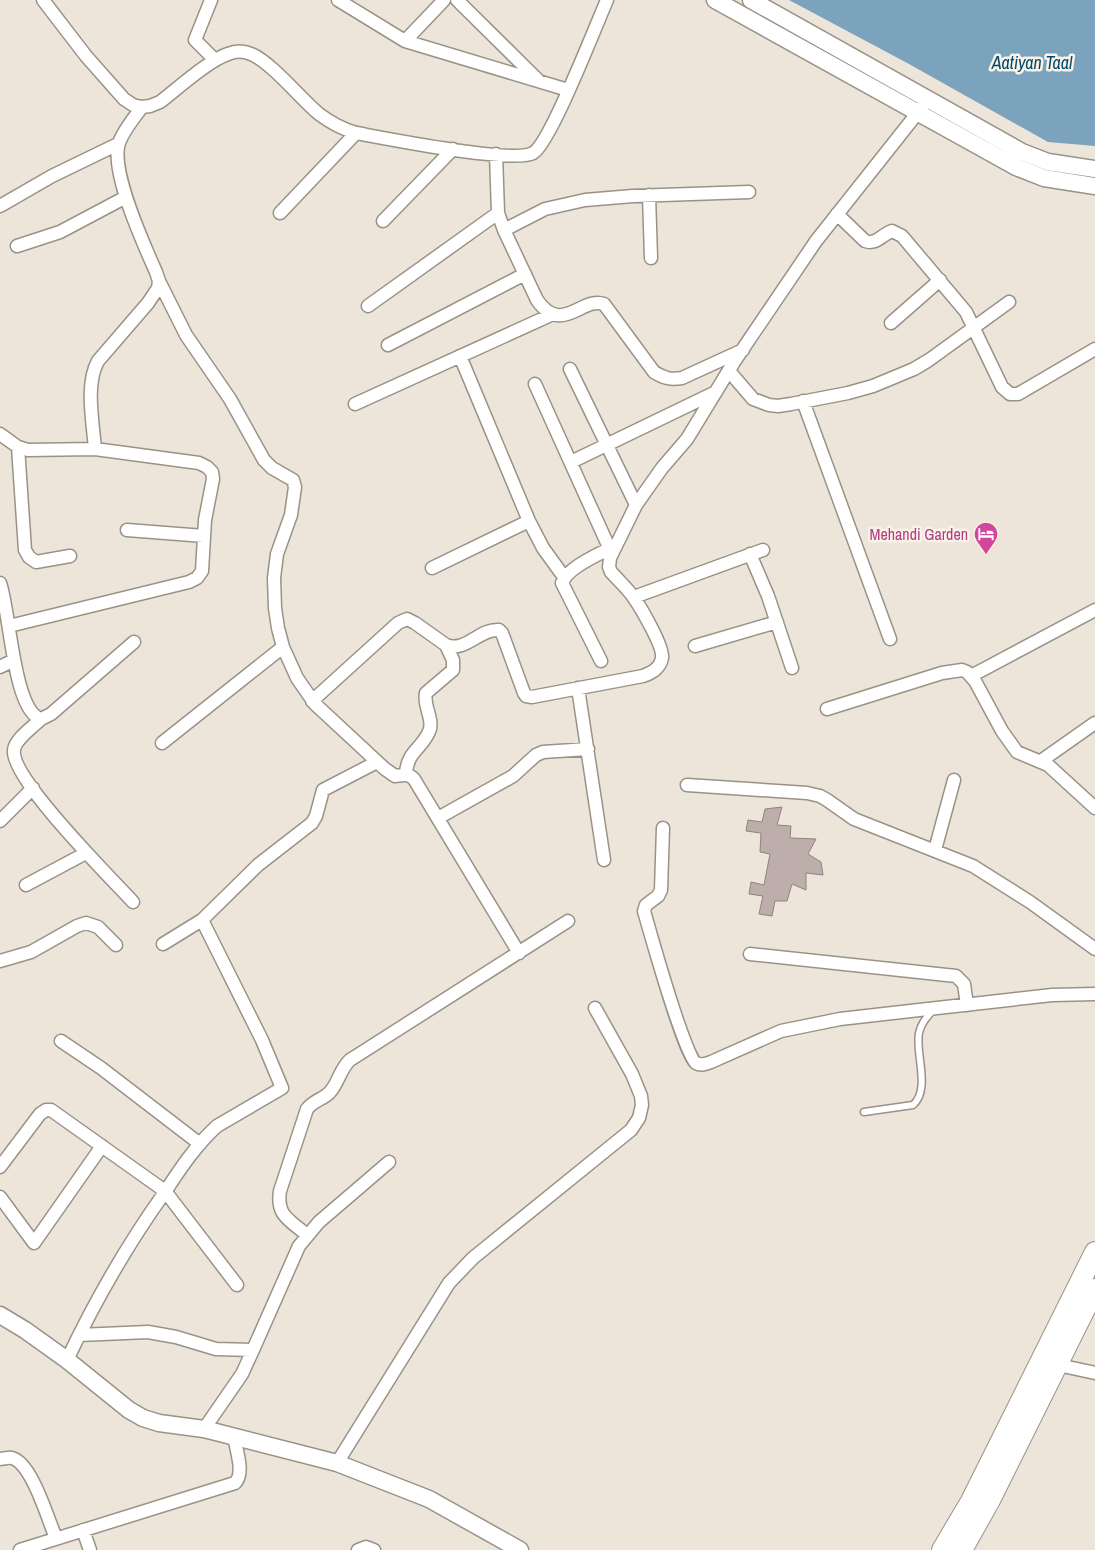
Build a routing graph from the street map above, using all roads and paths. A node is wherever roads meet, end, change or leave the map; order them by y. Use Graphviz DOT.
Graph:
graph roads {
  1 [pos="42,0"];
  2 [pos="211,0"];
  3 [pos="338,0"];
  4 [pos="444,0"];
  5 [pos="457,0"];
  6 [pos="607,0"];
  7 [pos="715,0"];
  8 [pos="750,0"];
  9 [pos="405,41"];
  10 [pos="215,60"];
  11 [pos="540,82"];
  12 [pos="568,90"];
  13 [pos="927,100"];
  14 [pos="142,107"];
  15 [pos="917,113"];
  16 [pos="356,134"];
  17 [pos="118,144"];
  18 [pos="453,149"];
  19 [pos="496,154"];
  20 [pos="1095,169"];
  21 [pos="1095,186"];
  22 [pos="749,192"];
  23 [pos="649,195"];
  24 [pos="126,197"];
  25 [pos="0,206"];
  26 [pos="498,212"];
  27 [pos="280,213"];
  28 [pos="837,214"];
  29 [pos="383,221"];
  30 [pos="504,230"];
  31 [pos="17,246"];
  32 [pos="651,258"];
  33 [pos="525,274"];
  34 [pos="940,280"];
  35 [pos="158,281"];
  36 [pos="1009,302"];
  37 [pos="368,306"];
  38 [pos="553,314"];
  39 [pos="891,323"];
  40 [pos="974,327"];
  41 [pos="388,345"];
  42 [pos="1095,349"];
  43 [pos="743,350"];
  44 [pos="460,356"];
  45 [pos="570,369"];
  46 [pos="729,371"];
  47 [pos="535,384"];
  48 [pos="716,392"];
  49 [pos="803,401"];
  50 [pos="355,404"];
  51 [pos="0,434"];
  52 [pos="607,444"];
  53 [pos="18,447"];
  54 [pos="95,449"];
  55 [pos="570,462"];
  56 [pos="636,505"];
  57 [pos="529,521"];
  58 [pos="127,530"];
  59 [pos="204,536"];
  60 [pos="763,550"];
  61 [pos="611,551"];
  62 [pos="750,554"];
  63 [pos="70,556"];
  64 [pos="432,568"];
  65 [pos="564,577"];
  66 [pos="0,583"];
  67 [pos="634,597"];
  68 [pos="1095,610"];
  69 [pos="776,622"];
  70 [pos="9,626"];
  71 [pos="890,639"];
  72 [pos="134,642"];
  73 [pos="446,646"];
  74 [pos="695,646"];
  75 [pos="283,647"];
  76 [pos="14,660"];
  77 [pos="601,661"];
  78 [pos="0,667"];
  79 [pos="792,668"];
  80 [pos="971,676"];
  81 [pos="578,688"];
  82 [pos="312,700"];
  83 [pos="826,709"];
  84 [pos="41,719"];
  85 [pos="1095,723"];
  86 [pos="162,743"];
  87 [pos="588,749"];
  88 [pos="1041,761"];
  89 [pos="377,762"];
  90 [pos="406,774"];
  91 [pos="954,780"];
  92 [pos="687,785"];
  93 [pos="33,788"];
  94 [pos="1095,808"];
  95 [pos="438,818"];
  96 [pos="0,821"];
  97 [pos="663,828"];
  98 [pos="935,850"];
  99 [pos="86,853"];
  100 [pos="604,860"];
  101 [pos="26,885"];
  102 [pos="133,902"];
  103 [pos="202,920"];
  104 [pos="568,921"];
  105 [pos="163,944"];
  106 [pos="116,945"];
  107 [pos="1095,949"];
  108 [pos="519,953"];
  109 [pos="750,954"];
  110 [pos="0,961"];
  111 [pos="1095,994"];
  112 [pos="967,1005"];
  113 [pos="595,1008"];
  114 [pos="935,1008"];
  115 [pos="61,1042"];
  116 [pos="864,1112"];
  117 [pos="200,1144"];
  118 [pos="102,1146"];
  119 [pos="389,1162"];
  120 [pos="0,1167"];
  121 [pos="165,1191"];
  122 [pos="0,1197"];
  123 [pos="307,1236"];
  124 [pos="1095,1252"];
  125 [pos="237,1285"];
  126 [pos="1095,1289"];
  127 [pos="0,1315"];
  128 [pos="78,1335"];
  129 [pos="254,1350"];
  130 [pos="67,1360"];
  131 [pos="1058,1365"];
  132 [pos="1095,1373"];
  133 [pos="204,1429"];
  134 [pos="234,1436"];
  135 [pos="0,1460"];
  136 [pos="337,1463"];
  137 [pos="83,1530"];
  138 [pos="56,1538"];
  139 [pos="20,1550"];
  140 [pos="90,1550"];
  141 [pos="358,1550"];
  142 [pos="374,1550"];
  143 [pos="520,1550"];
  144 [pos="942,1550"];
  145 [pos="962,1550"];
  1 -- 14 [label="street"];
  2 -- 10 [label="street"];
  3 -- 9 [label="street"];
  4 -- 9 [label="street"];
  5 -- 11 [label="street"];
  6 -- 12 [label="street"];
  7 -- 15 [label="street"];
  8 -- 13 [label="street"];
  9 -- 11 [label="street"];
  10 -- 14 [label="street"];
  10 -- 16 [label="street"];
  11 -- 12 [label="street"];
  12 -- 19 [label="street"];
  13 -- 15 [label="street"];
  13 -- 20 [label="street"];
  14 -- 17 [label="street"];
  15 -- 21 [label="street"];
  15 -- 28 [label="street"];
  16 -- 18 [label="street"];
  16 -- 27 [label="street"];
  17 -- 24 [label="street"];
  17 -- 25 [label="street"];
  18 -- 19 [label="street"];
  18 -- 29 [label="street"];
  19 -- 26 [label="street"];
  22 -- 23 [label="street"];
  23 -- 30 [label="street"];
  23 -- 32 [label="street"];
  24 -- 31 [label="street"];
  24 -- 35 [label="street"];
  26 -- 30 [label="street"];
  26 -- 37 [label="street"];
  28 -- 34 [label="street"];
  28 -- 43 [label="street"];
  30 -- 33 [label="street"];
  33 -- 38 [label="street"];
  33 -- 41 [label="street"];
  34 -- 39 [label="street"];
  34 -- 40 [label="street"];
  35 -- 54 [label="street"];
  35 -- 75 [label="street"];
  36 -- 40 [label="street"];
  38 -- 43 [label="street"];
  38 -- 44 [label="street"];
  40 -- 42 [label="street"];
  40 -- 49 [label="street"];
  43 -- 46 [label="street"];
  44 -- 50 [label="street"];
  44 -- 57 [label="street"];
  45 -- 52 [label="street"];
  46 -- 48 [label="street"];
  46 -- 49 [label="street"];
  47 -- 55 [label="street"];
  48 -- 52 [label="street"];
  48 -- 56 [label="street"];
  49 -- 71 [label="street"];
  51 -- 53 [label="street"];
  52 -- 55 [label="street"];
  52 -- 56 [label="street"];
  53 -- 54 [label="street"];
  53 -- 63 [label="street"];
  54 -- 59 [label="street"];
  55 -- 61 [label="street"];
  56 -- 61 [label="street"];
  57 -- 64 [label="street"];
  57 -- 65 [label="street"];
  58 -- 59 [label="street"];
  59 -- 70 [label="street"];
  60 -- 62 [label="street"];
  61 -- 65 [label="street"];
  61 -- 67 [label="street"];
  62 -- 67 [label="street"];
  62 -- 69 [label="street"];
  65 -- 77 [label="street"];
  66 -- 70 [label="street"];
  67 -- 81 [label="street"];
  68 -- 80 [label="street"];
  69 -- 74 [label="street"];
  69 -- 79 [label="street"];
  70 -- 76 [label="street"];
  72 -- 84 [label="street"];
  73 -- 81 [label="street"];
  73 -- 82 [label="street"];
  73 -- 90 [label="street"];
  75 -- 82 [label="street"];
  75 -- 86 [label="street"];
  76 -- 78 [label="street"];
  76 -- 84 [label="street"];
  80 -- 83 [label="street"];
  80 -- 88 [label="street"];
  81 -- 87 [label="street"];
  82 -- 89 [label="street"];
  84 -- 93 [label="street"];
  85 -- 88 [label="street"];
  87 -- 95 [label="street"];
  87 -- 100 [label="street"];
  88 -- 94 [label="street"];
  89 -- 90 [label="street"];
  89 -- 103 [label="street"];
  90 -- 95 [label="street"];
  91 -- 98 [label="street"];
  92 -- 98 [label="street"];
  93 -- 96 [label="street"];
  93 -- 99 [label="street"];
  95 -- 108 [label="street"];
  97 -- 114 [label="street"];
  98 -- 107 [label="street"];
  99 -- 101 [label="street"];
  99 -- 102 [label="street"];
  103 -- 105 [label="street"];
  103 -- 117 [label="street"];
  104 -- 108 [label="street"];
  106 -- 110 [label="street"];
  108 -- 123 [label="street"];
  109 -- 112 [label="street"];
  111 -- 112 [label="street"];
  112 -- 114 [label="street"];
  113 -- 136 [label="street"];
  114 -- 116 [label="lane"];
  115 -- 117 [label="street"];
  117 -- 121 [label="street"];
  118 -- 120 [label="street"];
  118 -- 121 [label="street"];
  118 -- 122 [label="street"];
  119 -- 123 [label="street"];
  121 -- 125 [label="street"];
  121 -- 128 [label="street"];
  123 -- 129 [label="street"];
  124 -- 144 [label="main road"];
  126 -- 131 [label="main road"];
  127 -- 130 [label="street"];
  128 -- 129 [label="street"];
  128 -- 130 [label="street"];
  129 -- 133 [label="street"];
  130 -- 133 [label="street"];
  131 -- 132 [label="street"];
  131 -- 145 [label="main road"];
  133 -- 134 [label="street"];
  134 -- 136 [label="street"];
  134 -- 137 [label="street"];
  135 -- 138 [label="street"];
  136 -- 143 [label="street"];
  137 -- 138 [label="street"];
  137 -- 140 [label="street"];
  138 -- 139 [label="street"];
  141 -- 142 [label="street"];
}
